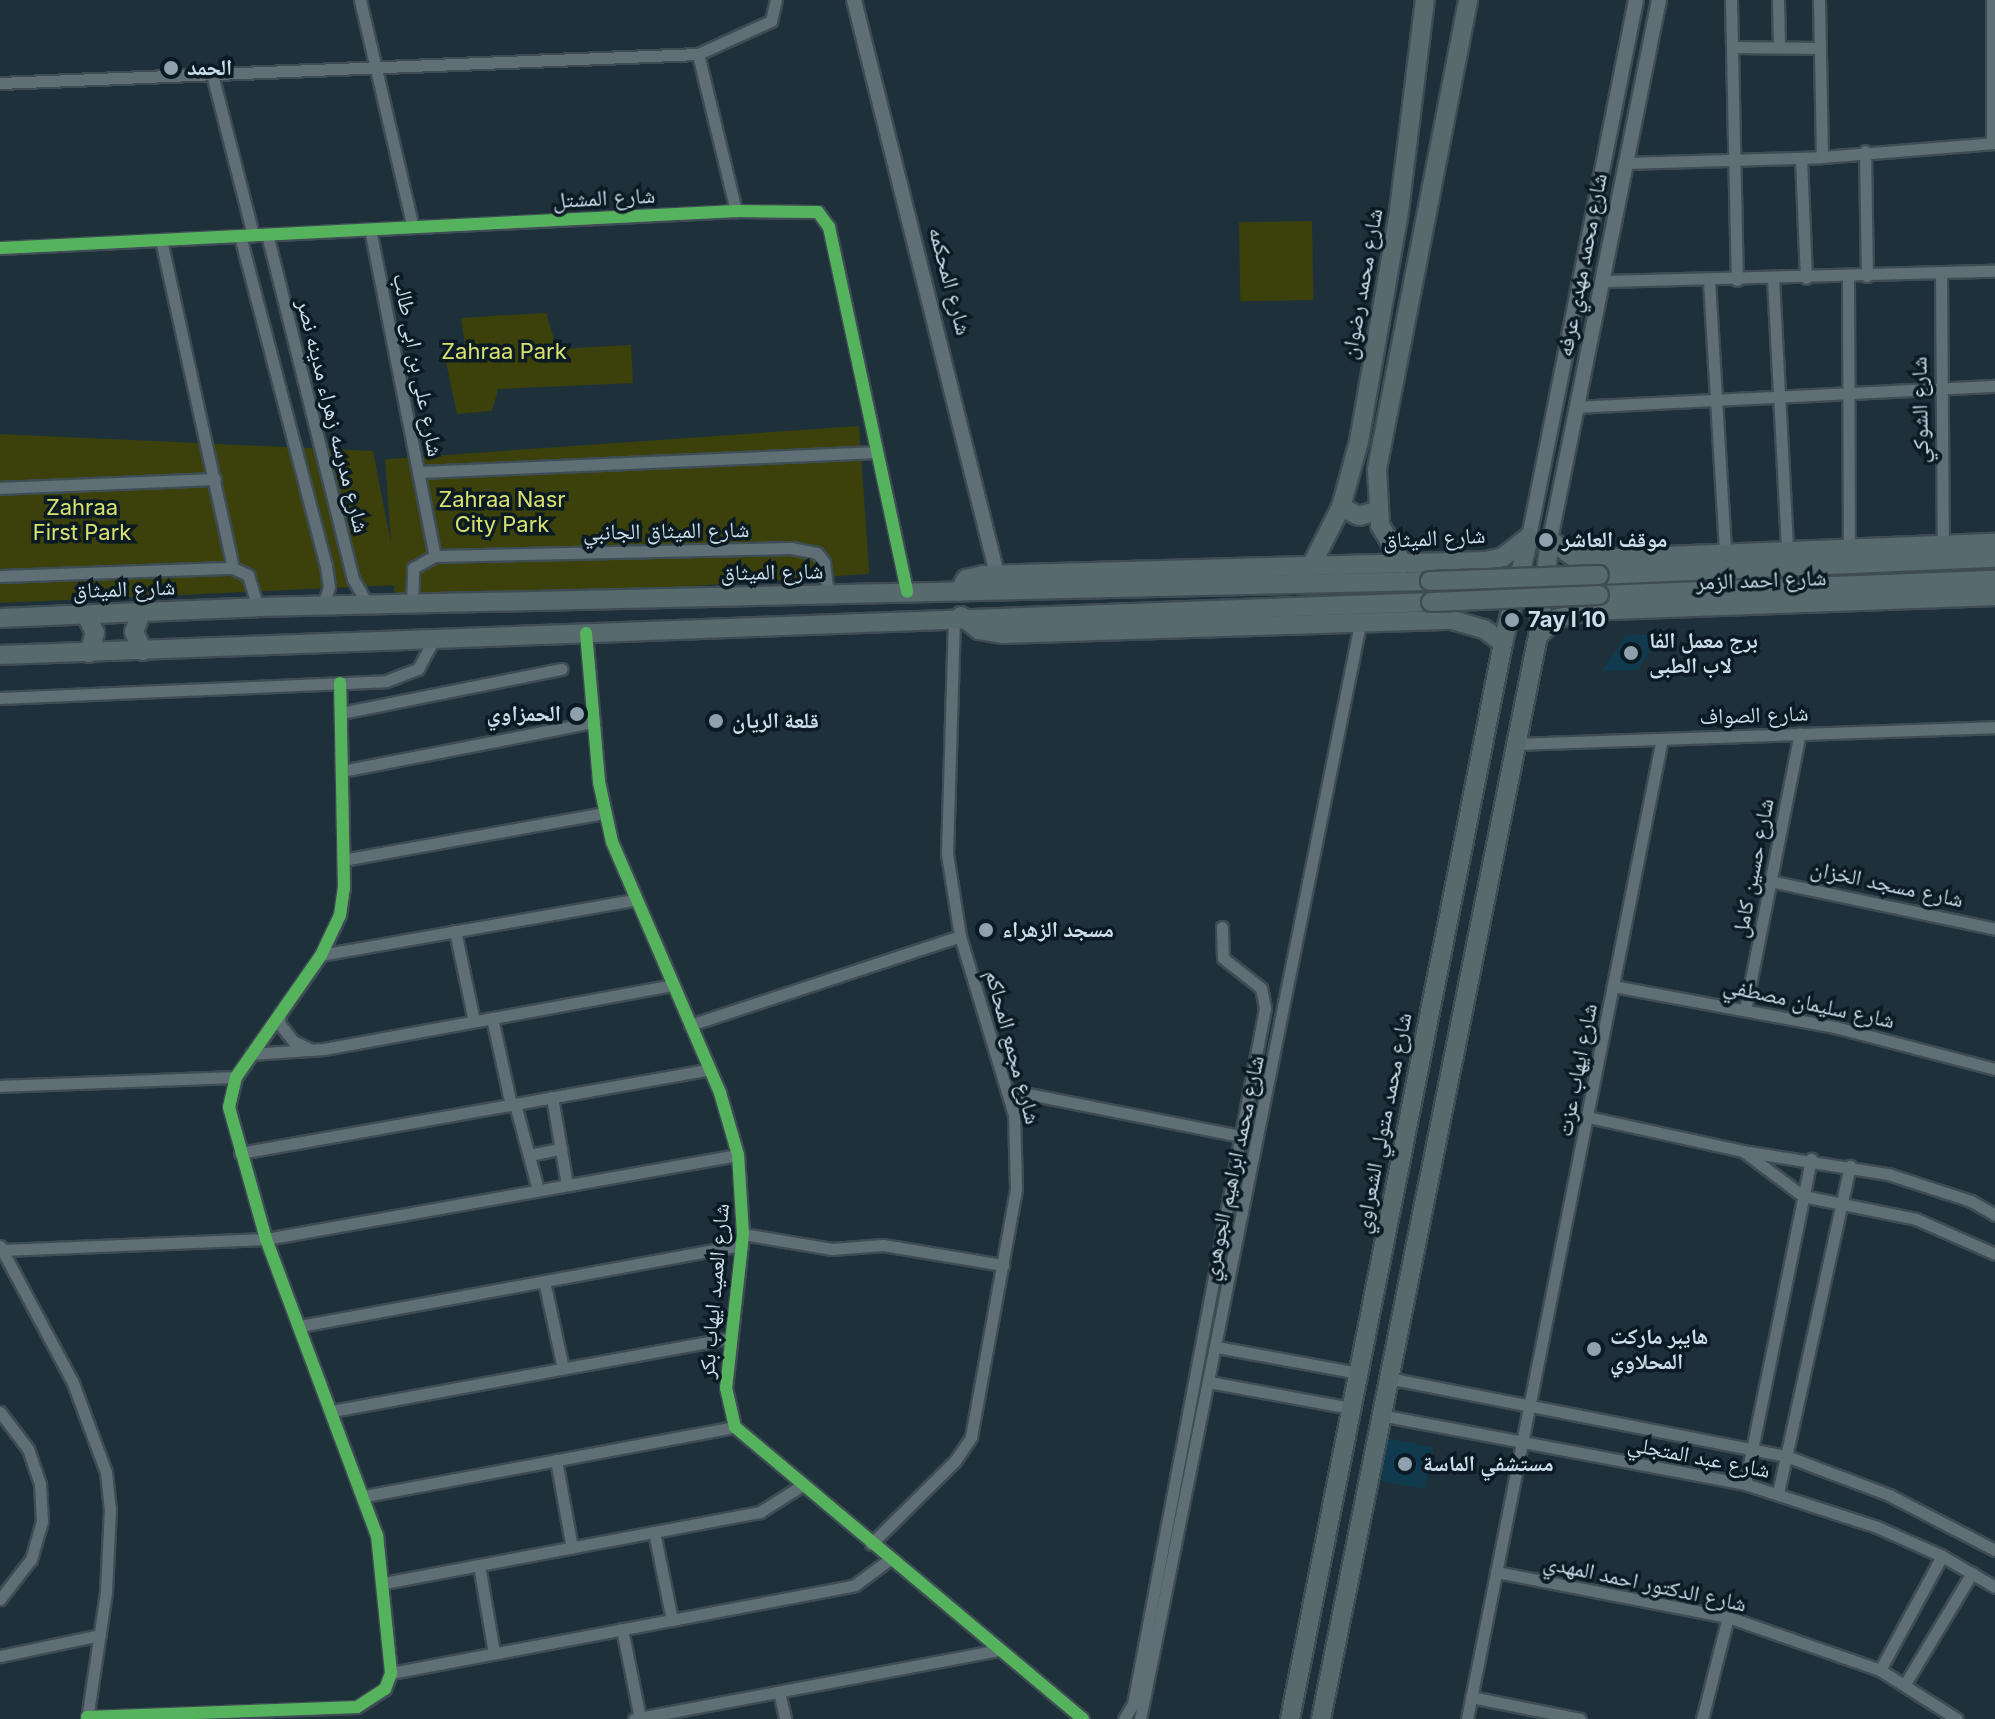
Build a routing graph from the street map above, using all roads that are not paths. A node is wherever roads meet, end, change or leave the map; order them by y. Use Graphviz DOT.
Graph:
graph roads {
  1 [pos="360,0"];
  2 [pos="776,0"];
  3 [pos="854,0"];
  4 [pos="1425,0"];
  5 [pos="1468,0"];
  6 [pos="1636,0"];
  7 [pos="1659,0"];
  8 [pos="1731,0"];
  9 [pos="1778,0"];
  10 [pos="1819,0"];
  11 [pos="1992,0"];
  12 [pos="1994,23"];
  13 [pos="1732,47"];
  14 [pos="1779,47"];
  15 [pos="1820,48"];
  16 [pos="698,54"];
  17 [pos="376,67"];
  18 [pos="212,74"];
  19 [pos="2,81"];
  20 [pos="1993,143"];
  21 [pos="1865,151"];
  22 [pos="1822,157"];
  23 [pos="1801,158"];
  24 [pos="1734,161"];
  25 [pos="1625,163"];
  26 [pos="736,211"];
  27 [pos="413,227"];
  28 [pos="370,229"];
  29 [pos="267,234"];
  30 [pos="246,236"];
  31 [pos="161,240"];
  32 [pos="0,248"];
  33 [pos="1995,271"];
  34 [pos="1941,273"];
  35 [pos="1867,276"];
  36 [pos="1806,278"];
  37 [pos="1848,278"];
  38 [pos="1773,279"];
  39 [pos="1737,280"];
  40 [pos="1602,281"];
  41 [pos="1709,281"];
  42 [pos="1995,386"];
  43 [pos="1939,389"];
  44 [pos="1849,395"];
  45 [pos="1779,398"];
  46 [pos="1716,402"];
  47 [pos="1575,407"];
  48 [pos="873,452"];
  49 [pos="420,472"];
  50 [pos="215,479"];
  51 [pos="0,488"];
  52 [pos="1341,507"];
  53 [pos="1377,511"];
  54 [pos="1529,537"];
  55 [pos="1550,540"];
  56 [pos="1995,543"];
  57 [pos="1943,546"];
  58 [pos="1849,549"];
  59 [pos="1787,550"];
  60 [pos="1725,552"];
  61 [pos="435,556"];
  62 [pos="1995,558"];
  63 [pos="1591,559"];
  64 [pos="1458,563"];
  65 [pos="1403,564"];
  66 [pos="1311,566"];
  67 [pos="233,568"];
  68 [pos="997,574"];
  69 [pos="0,576"];
  70 [pos="1995,580"];
  71 [pos="907,592"];
  72 [pos="959,592"];
  73 [pos="828,595"];
  74 [pos="1995,596"];
  75 [pos="412,604"];
  76 [pos="368,605"];
  77 [pos="323,606"];
  78 [pos="258,607"];
  79 [pos="1586,611"];
  80 [pos="141,613"];
  81 [pos="86,615"];
  82 [pos="957,616"];
  83 [pos="0,618"];
  84 [pos="1462,621"];
  85 [pos="1360,624"];
  86 [pos="586,633"];
  87 [pos="1538,636"];
  88 [pos="434,639"];
  89 [pos="1503,643"];
  90 [pos="143,651"];
  91 [pos="89,653"];
  92 [pos="0,655"];
  93 [pos="562,669"];
  94 [pos="340,683"];
  95 [pos="0,698"];
  96 [pos="341,713"];
  97 [pos="594,722"];
  98 [pos="1995,727"];
  99 [pos="1800,733"];
  100 [pos="1662,739"];
  101 [pos="1514,744"];
  102 [pos="1478,767"];
  103 [pos="342,771"];
  104 [pos="1509,771"];
  105 [pos="1471,806"];
  106 [pos="1501,811"];
  107 [pos="605,813"];
  108 [pos="343,860"];
  109 [pos="1770,881"];
  110 [pos="634,900"];
  111 [pos="1222,927"];
  112 [pos="1995,929"];
  113 [pos="455,931"];
  114 [pos="960,936"];
  115 [pos="321,955"];
  116 [pos="672,985"];
  117 [pos="1613,986"];
  118 [pos="1745,1010"];
  119 [pos="280,1013"];
  120 [pos="492,1018"];
  121 [pos="474,1021"];
  122 [pos="690,1025"];
  123 [pos="317,1050"];
  124 [pos="251,1054"];
  125 [pos="710,1069"];
  126 [pos="1995,1069"];
  127 [pos="236,1077"];
  128 [pos="0,1086"];
  129 [pos="1008,1090"];
  130 [pos="552,1097"];
  131 [pos="513,1104"];
  132 [pos="1588,1117"];
  133 [pos="1241,1136"];
  134 [pos="561,1149"];
  135 [pos="1742,1151"];
  136 [pos="240,1153"];
  137 [pos="529,1155"];
  138 [pos="738,1155"];
  139 [pos="1811,1159"];
  140 [pos="1850,1166"];
  141 [pos="567,1185"];
  142 [pos="538,1190"];
  143 [pos="1803,1196"];
  144 [pos="1842,1203"];
  145 [pos="1995,1215"];
  146 [pos="266,1239"];
  147 [pos="742,1240"];
  148 [pos="2,1247"];
  149 [pos="1995,1254"];
  150 [pos="1003,1265"];
  151 [pos="544,1281"];
  152 [pos="300,1326"];
  153 [pos="729,1338"];
  154 [pos="1217,1347"];
  155 [pos="563,1368"];
  156 [pos="1358,1373"];
  157 [pos="1388,1378"];
  158 [pos="1209,1382"];
  159 [pos="1351,1408"];
  160 [pos="1531,1408"];
  161 [pos="332,1411"];
  162 [pos="1380,1415"];
  163 [pos="2,1417"];
  164 [pos="735,1427"];
  165 [pos="1522,1445"];
  166 [pos="1751,1448"];
  167 [pos="1786,1456"];
  168 [pos="556,1460"];
  169 [pos="1745,1484"];
  170 [pos="801,1486"];
  171 [pos="1778,1493"];
  172 [pos="365,1496"];
  173 [pos="1328,1524"];
  174 [pos="1360,1529"];
  175 [pos="654,1532"];
  176 [pos="871,1544"];
  177 [pos="572,1548"];
  178 [pos="1995,1550"];
  179 [pos="1942,1556"];
  180 [pos="890,1559"];
  181 [pos="1320,1559"];
  182 [pos="1353,1564"];
  183 [pos="479,1565"];
  184 [pos="1496,1572"];
  185 [pos="1972,1573"];
  186 [pos="384,1583"];
  187 [pos="1995,1587"];
  188 [pos="0,1599"];
  189 [pos="1728,1617"];
  190 [pos="672,1620"];
  191 [pos="622,1629"];
  192 [pos="100,1635"];
  193 [pos="1000,1650"];
  194 [pos="494,1653"];
  195 [pos="0,1656"];
  196 [pos="1880,1670"];
  197 [pos="391,1673"];
  198 [pos="1905,1684"];
  199 [pos="779,1692"];
  200 [pos="1471,1697"];
  201 [pos="255,1715"];
  202 [pos="87,1718"];
  203 [pos="637,1718"];
  204 [pos="785,1719"];
  205 [pos="1083,1719"];
  206 [pos="1124,1719"];
  207 [pos="1140,1719"];
  208 [pos="1290,1719"];
  209 [pos="1321,1719"];
  210 [pos="1467,1719"];
  211 [pos="1580,1719"];
  212 [pos="1702,1719"];
  213 [pos="1957,1719"];
  1 -- 17 [label="street"];
  2 -- 16 [label="street"];
  3 -- 68 [label="street, شارع المحكمه"];
  4 -- 52 [label="main road, شارع محمد رضوان"];
  5 -- 53 [label="main road"];
  6 -- 54 [label="street, شارع محمد مهدي عرفه"];
  7 -- 25 [label="street, شارع محمد مهدي عرفه"];
  8 -- 13 [label="street"];
  9 -- 14 [label="street"];
  10 -- 15 [label="street"];
  11 -- 12 [label="street"];
  12 -- 20 [label="street"];
  13 -- 14 [label="street"];
  13 -- 24 [label="street"];
  14 -- 15 [label="street"];
  15 -- 22 [label="street"];
  16 -- 17 [label="street"];
  16 -- 26 [label="street"];
  17 -- 18 [label="street"];
  17 -- 27 [label="street"];
  18 -- 19 [label="street"];
  18 -- 30 [label="street, شارع مدرسه زهراء مدينه نصر"];
  20 -- 21 [label="street"];
  21 -- 22 [label="street"];
  21 -- 35 [label="street"];
  22 -- 23 [label="street"];
  23 -- 24 [label="street"];
  23 -- 36 [label="street"];
  24 -- 25 [label="street"];
  24 -- 39 [label="street"];
  25 -- 40 [label="street, شارع محمد مهدي عرفه"];
  26 -- 27 [label="street, شارع المشتل"];
  26 -- 48 [label="street, شارع المشتل"];
  27 -- 28 [label="street, شارع المشتل"];
  28 -- 29 [label="street, شارع المشتل"];
  28 -- 49 [label="street, شارع على بن ابى طالب"];
  29 -- 30 [label="street, شارع المشتل"];
  29 -- 76 [label="street, شارع مدرسه زهراء مدينه نصر"];
  30 -- 31 [label="street, شارع المشتل"];
  30 -- 77 [label="street, شارع مدرسه زهراء مدينه نصر"];
  31 -- 32 [label="street, شارع المشتل"];
  31 -- 50 [label="street"];
  33 -- 34 [label="street"];
  34 -- 35 [label="street"];
  34 -- 43 [label="street, شارع الشوكي"];
  35 -- 37 [label="street"];
  36 -- 37 [label="street"];
  36 -- 38 [label="street"];
  37 -- 44 [label="street"];
  38 -- 39 [label="street"];
  38 -- 45 [label="street"];
  39 -- 41 [label="street"];
  40 -- 41 [label="street"];
  40 -- 47 [label="street, شارع محمد مهدي عرفه"];
  41 -- 46 [label="street"];
  42 -- 43 [label="street"];
  43 -- 44 [label="street"];
  43 -- 57 [label="street, شارع الشوكي"];
  44 -- 45 [label="street"];
  44 -- 58 [label="street"];
  45 -- 46 [label="street"];
  45 -- 59 [label="street"];
  46 -- 47 [label="street"];
  46 -- 60 [label="street"];
  47 -- 55 [label="street, شارع محمد مهدي عرفه"];
  48 -- 49 [label="street"];
  48 -- 71 [label="street, شارع المشتل"];
  49 -- 61 [label="street, شارع على بن ابى طالب"];
  50 -- 51 [label="street"];
  50 -- 67 [label="street"];
  52 -- 53 [label="main road"];
  52 -- 66 [label="main road, شارع محمد رضوان"];
  53 -- 65 [label="main road"];
  54 -- 64 [label="main road, شارع الميثاق"];
  54 -- 89 [label="main road, شارع محمد متولي الشعراوي"];
  55 -- 63 [label="main road, شارع احمد الزمر"];
  55 -- 87 [label="main road"];
  56 -- 57 [label="main road, شارع احمد الزمر"];
  57 -- 58 [label="main road, شارع احمد الزمر"];
  58 -- 59 [label="main road, شارع احمد الزمر"];
  59 -- 60 [label="main road, شارع احمد الزمر"];
  60 -- 63 [label="main road, شارع احمد الزمر"];
  61 -- 73 [label="street, شارع الميثاق الجانبي"];
  61 -- 75 [label="street"];
  62 -- 72 [label="main road, bridge"];
  63 -- 79 [label="main road"];
  64 -- 65 [label="main road, شارع الميثاق"];
  64 -- 84 [label="main road"];
  65 -- 66 [label="main road, شارع الميثاق"];
  66 -- 68 [label="main road, شارع الميثاق"];
  67 -- 69 [label="street"];
  67 -- 78 [label="street"];
  68 -- 72 [label="main road, شارع الميثاق"];
  70 -- 82 [label="main road, bridge"];
  71 -- 72 [label="main road, شارع الميثاق"];
  71 -- 73 [label="main road, شارع الميثاق"];
  73 -- 75 [label="main road, شارع الميثاق"];
  74 -- 79 [label="main road, شارع احمد الزمر"];
  75 -- 76 [label="main road, شارع الميثاق"];
  76 -- 77 [label="main road, شارع الميثاق"];
  77 -- 78 [label="main road, شارع الميثاق"];
  78 -- 80 [label="main road, شارع الميثاق"];
  79 -- 87 [label="main road, شارع احمد الزمر"];
  80 -- 81 [label="main road, شارع الميثاق"];
  80 -- 90 [label="main road"];
  81 -- 83 [label="main road, شارع الميثاق"];
  81 -- 91 [label="main road"];
  82 -- 85 [label="main road"];
  82 -- 86 [label="main road"];
  82 -- 114 [label="street, شارع مجمع المحاكم"];
  84 -- 85 [label="main road"];
  84 -- 89 [label="main road"];
  85 -- 154 [label="street, شارع محمد ابراهيم الجوهري"];
  86 -- 88 [label="main road"];
  86 -- 97 [label="street, شارع العميد ايهاب بكر"];
  87 -- 101 [label="main road"];
  88 -- 90 [label="main road"];
  88 -- 94 [label="street"];
  89 -- 102 [label="main road, شارع محمد متولي الشعراوي"];
  90 -- 91 [label="main road"];
  91 -- 92 [label="main road"];
  93 -- 96 [label="street"];
  94 -- 95 [label="street"];
  94 -- 96 [label="street"];
  96 -- 103 [label="street"];
  97 -- 103 [label="street"];
  97 -- 107 [label="street, شارع العميد ايهاب بكر"];
  98 -- 99 [label="street, شارع الصواف"];
  99 -- 100 [label="street, شارع الصواف"];
  99 -- 109 [label="street, شارع حسين كامل"];
  100 -- 101 [label="street, شارع الصواف"];
  100 -- 117 [label="street, شارع ايهاب عزت"];
  101 -- 104 [label="main road"];
  102 -- 104 [label="main road"];
  102 -- 105 [label="main road, شارع محمد متولي الشعراوي"];
  103 -- 108 [label="street"];
  104 -- 106 [label="main road"];
  105 -- 106 [label="main road"];
  105 -- 156 [label="main road, شارع محمد متولي الشعراوي"];
  106 -- 157 [label="main road"];
  107 -- 108 [label="street"];
  107 -- 110 [label="street, شارع العميد ايهاب بكر"];
  108 -- 115 [label="street"];
  109 -- 112 [label="street, شارع مسجد الخزان"];
  109 -- 118 [label="street, شارع حسين كامل"];
  110 -- 113 [label="street"];
  110 -- 116 [label="street, شارع العميد ايهاب بكر"];
  111 -- 133 [label="street"];
  113 -- 115 [label="street"];
  113 -- 121 [label="street"];
  114 -- 122 [label="street"];
  114 -- 129 [label="street, شارع مجمع المحاكم"];
  115 -- 119 [label="street"];
  116 -- 120 [label="street"];
  116 -- 122 [label="street, شارع العميد ايهاب بكر"];
  117 -- 118 [label="street, شارع سليمان مصطفي"];
  117 -- 132 [label="street, شارع ايهاب عزت"];
  118 -- 126 [label="street, شارع سليمان مصطفي"];
  119 -- 123 [label="street"];
  119 -- 124 [label="street"];
  120 -- 121 [label="street"];
  120 -- 131 [label="street"];
  121 -- 123 [label="street"];
  122 -- 125 [label="street, شارع العميد ايهاب بكر"];
  123 -- 124 [label="street"];
  124 -- 127 [label="street"];
  125 -- 130 [label="street"];
  125 -- 138 [label="street, شارع العميد ايهاب بكر"];
  127 -- 128 [label="street"];
  127 -- 136 [label="street"];
  129 -- 133 [label="street"];
  129 -- 150 [label="street, شارع مجمع المحاكم"];
  130 -- 131 [label="street"];
  130 -- 134 [label="street"];
  131 -- 136 [label="street"];
  131 -- 137 [label="street"];
  132 -- 135 [label="street"];
  132 -- 160 [label="street, شارع ايهاب عزت"];
  133 -- 206 [label="street"];
  134 -- 137 [label="street"];
  134 -- 141 [label="street"];
  135 -- 139 [label="street"];
  135 -- 143 [label="street"];
  136 -- 146 [label="street"];
  137 -- 142 [label="street"];
  138 -- 141 [label="street"];
  138 -- 147 [label="street, شارع العميد ايهاب بكر"];
  139 -- 140 [label="street"];
  139 -- 143 [label="street"];
  140 -- 144 [label="street"];
  140 -- 145 [label="street"];
  141 -- 142 [label="street"];
  142 -- 146 [label="street"];
  143 -- 144 [label="street"];
  143 -- 166 [label="street"];
  144 -- 149 [label="street"];
  144 -- 167 [label="street"];
  146 -- 148 [label="street"];
  146 -- 152 [label="street"];
  147 -- 150 [label="street"];
  147 -- 151 [label="street"];
  147 -- 153 [label="street, شارع العميد ايهاب بكر"];
  148 -- 192 [label="street"];
  150 -- 176 [label="street, شارع مجمع المحاكم"];
  151 -- 152 [label="street"];
  151 -- 155 [label="street"];
  152 -- 161 [label="street"];
  153 -- 155 [label="street"];
  153 -- 164 [label="street, شارع العميد ايهاب بكر"];
  154 -- 156 [label="street"];
  154 -- 158 [label="street, شارع محمد ابراهيم الجوهري"];
  155 -- 161 [label="street"];
  156 -- 159 [label="main road, شارع محمد متولي الشعراوي"];
  157 -- 160 [label="street, شارع عبد المتجلي"];
  157 -- 162 [label="main road"];
  158 -- 159 [label="street"];
  158 -- 207 [label="street, شارع محمد ابراهيم الجوهري"];
  159 -- 173 [label="main road, شارع محمد متولي الشعراوي"];
  160 -- 165 [label="street, شارع ايهاب عزت"];
  160 -- 166 [label="street, شارع عبد المتجلي"];
  161 -- 172 [label="street"];
  162 -- 165 [label="street, شارع عبد المتجلي"];
  162 -- 174 [label="main road"];
  163 -- 188 [label="street"];
  164 -- 168 [label="street"];
  164 -- 170 [label="street"];
  165 -- 169 [label="street, شارع عبد المتجلي"];
  165 -- 184 [label="street, شارع ايهاب عزت"];
  166 -- 167 [label="street, شارع عبد المتجلي"];
  166 -- 169 [label="street"];
  167 -- 171 [label="street"];
  167 -- 178 [label="street, شارع عبد المتجلي"];
  168 -- 172 [label="street"];
  168 -- 177 [label="street"];
  169 -- 171 [label="street, شارع عبد المتجلي"];
  170 -- 175 [label="street"];
  170 -- 176 [label="street"];
  171 -- 179 [label="street, شارع عبد المتجلي"];
  172 -- 186 [label="street"];
  173 -- 174 [label="main road"];
  173 -- 181 [label="main road, شارع محمد متولي الشعراوي"];
  174 -- 182 [label="main road"];
  175 -- 177 [label="street"];
  175 -- 190 [label="street"];
  176 -- 180 [label="street"];
  177 -- 183 [label="street"];
  179 -- 185 [label="street, شارع عبد المتجلي"];
  179 -- 196 [label="street"];
  180 -- 190 [label="street"];
  180 -- 193 [label="street"];
  181 -- 182 [label="main road"];
  181 -- 208 [label="main road, شارع محمد متولي الشعراوي"];
  182 -- 209 [label="main road"];
  183 -- 186 [label="street"];
  183 -- 194 [label="street"];
  184 -- 189 [label="street, شارع الدكتور احمد المهدي"];
  184 -- 200 [label="street, شارع ايهاب عزت"];
  185 -- 187 [label="street, شارع عبد المتجلي"];
  185 -- 198 [label="street"];
  186 -- 197 [label="street"];
  189 -- 196 [label="street, شارع الدكتور احمد المهدي"];
  189 -- 212 [label="street"];
  190 -- 191 [label="street"];
  191 -- 194 [label="street"];
  191 -- 203 [label="street"];
  192 -- 195 [label="street"];
  192 -- 202 [label="street"];
  193 -- 199 [label="street"];
  193 -- 205 [label="street"];
  194 -- 197 [label="street"];
  196 -- 198 [label="street, شارع الدكتور احمد المهدي"];
  197 -- 201 [label="street"];
  198 -- 213 [label="street, شارع الدكتور احمد المهدي"];
  199 -- 203 [label="street"];
  199 -- 204 [label="street"];
  200 -- 210 [label="street, شارع ايهاب عزت"];
  200 -- 211 [label="street"];
  201 -- 202 [label="street"];
}
